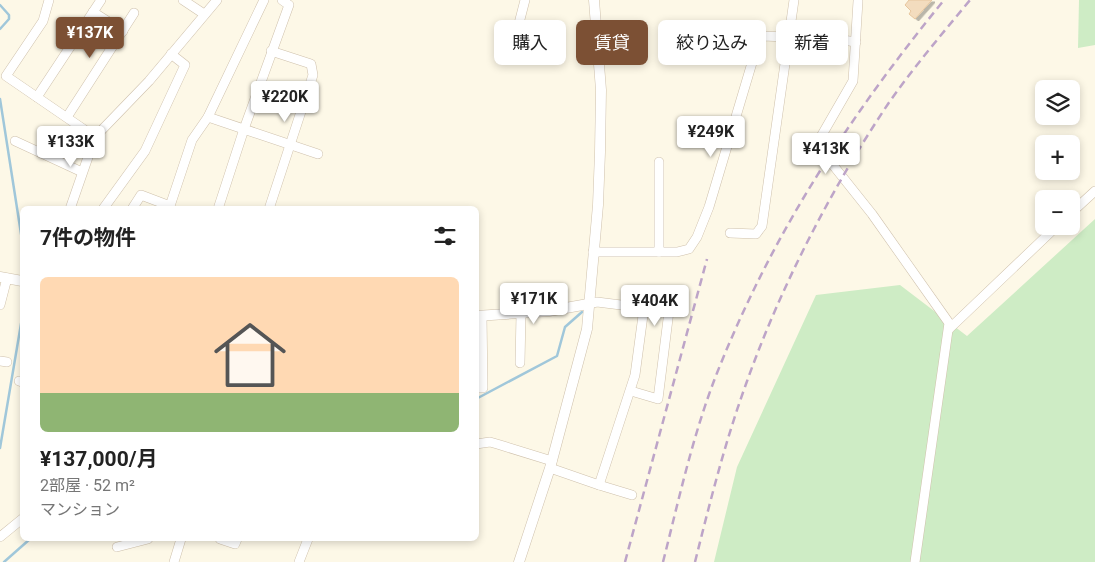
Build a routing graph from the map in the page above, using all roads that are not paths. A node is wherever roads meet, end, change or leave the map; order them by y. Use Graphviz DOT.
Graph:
graph roads {
  1 [pos="48,0"];
  2 [pos="101,0"];
  3 [pos="183,0"];
  4 [pos="217,0"];
  5 [pos="264,0"];
  6 [pos="525,0"];
  7 [pos="594,0"];
  8 [pos="794,0"];
  9 [pos="858,1"];
  10 [pos="287,2"];
  11 [pos="93,12"];
  12 [pos="134,13"];
  13 [pos="204,14"];
  14 [pos="520,20"];
  15 [pos="791,20"];
  16 [pos="123,31"];
  17 [pos="776,35"];
  18 [pos="848,41"];
  19 [pos="856,42"];
  20 [pos="271,51"];
  21 [pos="171,54"];
  22 [pos="784,65"];
  23 [pos="37,97"];
  24 [pos="67,117"];
  25 [pos="208,117"];
  26 [pos="244,129"];
  27 [pos="95,137"];
  28 [pos="15,140"];
  29 [pos="290,144"];
  30 [pos="318,154"];
  31 [pos="659,162"];
  32 [pos="82,172"];
  33 [pos="1095,191"];
  34 [pos="1080,205"];
  35 [pos="71,206"];
  36 [pos="105,206"];
  37 [pos="134,206"];
  38 [pos="168,206"];
  39 [pos="170,206"];
  40 [pos="219,206"];
  41 [pos="270,206"];
  42 [pos="730,233"];
  43 [pos="1048,235"];
  44 [pos="593,252"];
  45 [pos="659,252"];
  46 [pos="4,278"];
  47 [pos="20,281"];
  48 [pos="588,304"];
  49 [pos="0,305"];
  50 [pos="644,308"];
  51 [pos="520,314"];
  52 [pos="479,316"];
  53 [pos="949,329"];
  54 [pos="520,363"];
  55 [pos="479,388"];
  56 [pos="631,391"];
  57 [pos="479,444"];
  58 [pos="551,464"];
  59 [pos="599,485"];
  60 [pos="632,495"];
  61 [pos="20,521"];
  62 [pos="0,537"];
  63 [pos="140,541"];
  64 [pos="180,541"];
  65 [pos="226,541"];
  66 [pos="236,541"];
  67 [pos="307,541"];
  68 [pos="117,547"];
  69 [pos="174,562"];
  70 [pos="299,562"];
  71 [pos="519,562"];
  72 [pos="915,562"];
  1 -- 23 [label="street"];
  2 -- 11 [label="street"];
  3 -- 13 [label="street"];
  4 -- 13 [label="street"];
  5 -- 25 [label="street"];
  6 -- 14 [label="street"];
  7 -- 44 [label="street"];
  8 -- 15 [label="street"];
  9 -- 19 [label="street"];
  10 -- 20 [label="street"];
  11 -- 16 [label="street"];
  11 -- 23 [label="street"];
  12 -- 16 [label="street"];
  13 -- 21 [label="street"];
  16 -- 24 [label="street"];
  17 -- 45 [label="street"];
  18 -- 19 [label="street"];
  19 -- 53 [label="street"];
  20 -- 26 [label="street"];
  20 -- 29 [label="street"];
  21 -- 27 [label="street"];
  21 -- 36 [label="street"];
  22 -- 42 [label="street"];
  23 -- 24 [label="street"];
  24 -- 27 [label="street"];
  25 -- 26 [label="street"];
  25 -- 39 [label="street"];
  26 -- 29 [label="street"];
  26 -- 40 [label="street"];
  27 -- 32 [label="street"];
  28 -- 32 [label="street"];
  29 -- 30 [label="street"];
  29 -- 41 [label="street"];
  31 -- 45 [label="street"];
  32 -- 35 [label="street"];
  33 -- 34 [label="street"];
  37 -- 38 [label="street"];
  43 -- 53 [label="street"];
  44 -- 45 [label="street"];
  44 -- 48 [label="street"];
  46 -- 47 [label="street"];
  46 -- 49 [label="street"];
  48 -- 50 [label="street"];
  48 -- 51 [label="street"];
  48 -- 58 [label="street"];
  50 -- 56 [label="street"];
  50 -- 56 [label="street"];
  51 -- 52 [label="street"];
  51 -- 54 [label="street"];
  52 -- 55 [label="street"];
  53 -- 72 [label="street"];
  56 -- 59 [label="street"];
  57 -- 58 [label="street"];
  58 -- 59 [label="street"];
  58 -- 71 [label="street"];
  59 -- 60 [label="street"];
  61 -- 62 [label="street"];
  63 -- 68 [label="street"];
  64 -- 69 [label="street"];
  65 -- 66 [label="street"];
  67 -- 70 [label="street"];
}
